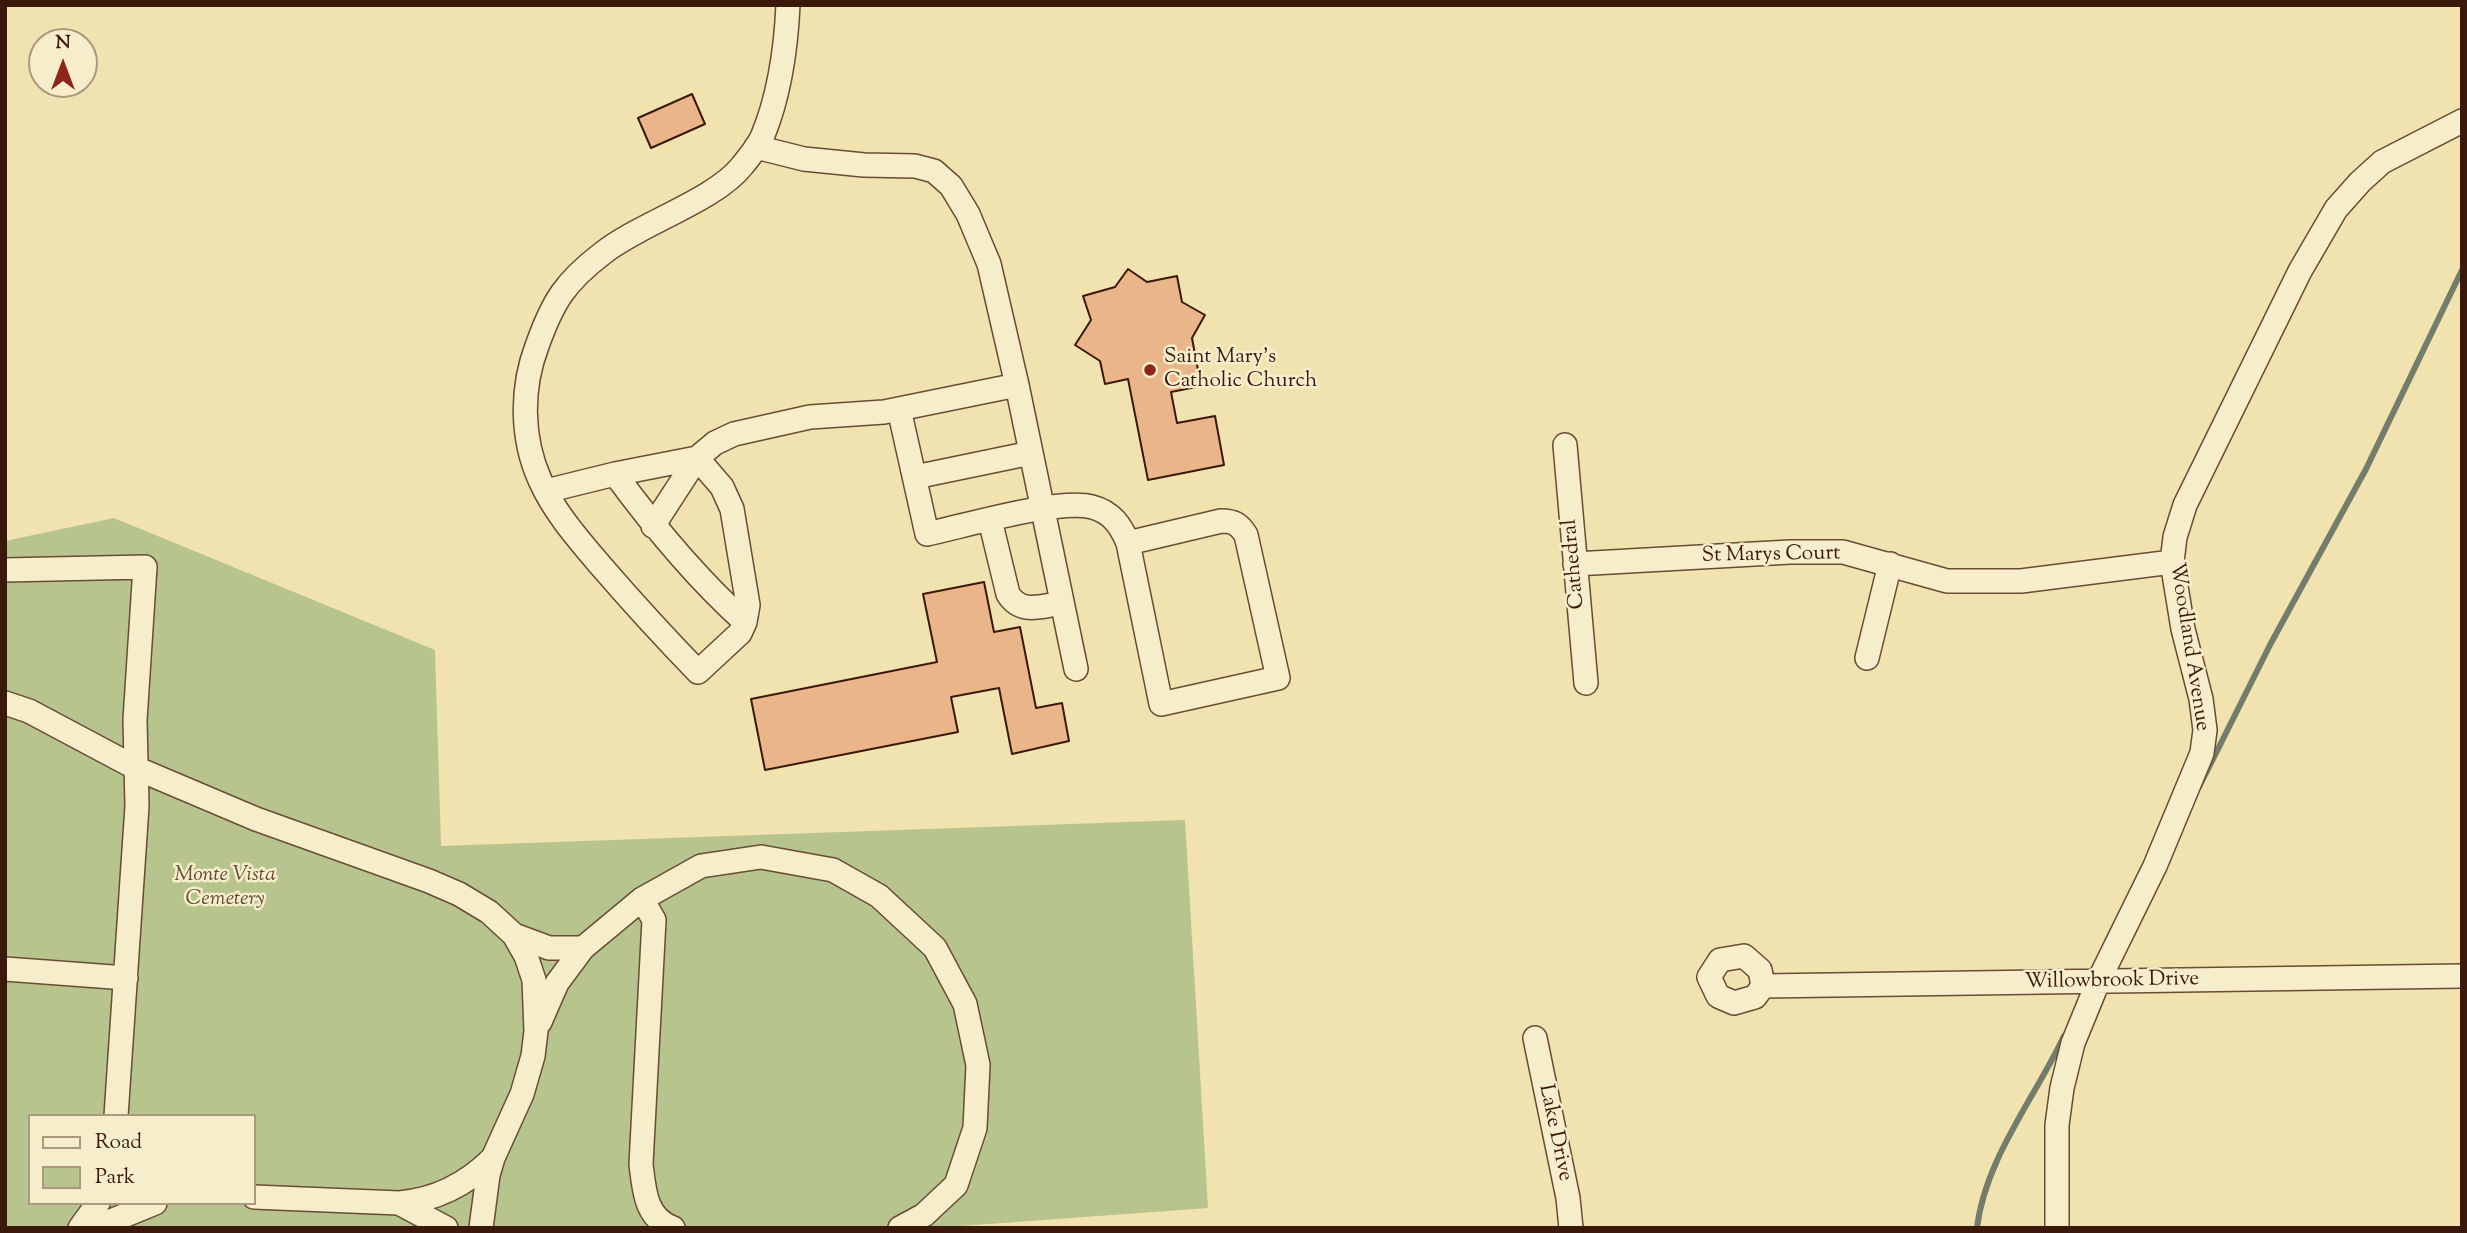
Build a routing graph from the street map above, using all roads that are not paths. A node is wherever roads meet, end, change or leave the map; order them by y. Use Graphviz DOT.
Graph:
graph roads {
  1 [pos="788,5"];
  2 [pos="2452,126"];
  3 [pos="756,146"];
  4 [pos="1017,385"];
  5 [pos="899,409"];
  6 [pos="1565,445"];
  7 [pos="1031,453"];
  8 [pos="697,458"];
  9 [pos="615,474"];
  10 [pos="915,477"];
  11 [pos="546,491"];
  12 [pos="1042,509"];
  13 [pos="990,520"];
  14 [pos="653,526"];
  15 [pos="1128,543"];
  16 [pos="2172,562"];
  17 [pos="1575,564"];
  18 [pos="1890,564"];
  19 [pos="5,570"];
  20 [pos="1062,603"];
  21 [pos="745,622"];
  22 [pos="1867,658"];
  23 [pos="1076,669"];
  24 [pos="1586,683"];
  25 [pos="5,703"];
  26 [pos="138,769"];
  27 [pos="642,899"];
  28 [pos="514,934"];
  29 [pos="583,948"];
  30 [pos="5,969"];
  31 [pos="2462,976"];
  32 [pos="126,978"];
  33 [pos="2098,982"];
  34 [pos="1763,986"];
  35 [pos="536,1031"];
  36 [pos="1535,1038"];
  37 [pos="116,1114"];
  38 [pos="494,1158"];
  39 [pos="256,1197"];
  40 [pos="399,1203"];
  41 [pos="97,1205"];
  42 [pos="150,1205"];
  43 [pos="80,1228"];
  44 [pos="94,1228"];
  45 [pos="446,1228"];
  46 [pos="481,1228"];
  47 [pos="673,1228"];
  48 [pos="900,1228"];
  49 [pos="1571,1228"];
  50 [pos="2057,1228"];
  1 -- 3 [label="street"];
  2 -- 16 [label="street, Woodland Avenue"];
  3 -- 4 [label="street"];
  3 -- 11 [label="street"];
  4 -- 5 [label="street"];
  4 -- 7 [label="street"];
  5 -- 8 [label="street"];
  5 -- 10 [label="street"];
  6 -- 17 [label="street, Cathedral"];
  7 -- 10 [label="street"];
  7 -- 12 [label="street"];
  8 -- 9 [label="street"];
  8 -- 14 [label="street"];
  8 -- 21 [label="street"];
  9 -- 11 [label="street"];
  9 -- 14 [label="street"];
  10 -- 13 [label="street"];
  11 -- 21 [label="street"];
  12 -- 13 [label="street"];
  12 -- 15 [label="street"];
  12 -- 20 [label="street"];
  13 -- 20 [label="street"];
  14 -- 21 [label="street"];
  15 -- 15 [label="street"];
  16 -- 18 [label="street, St Marys Court"];
  16 -- 33 [label="street, Woodland Avenue"];
  17 -- 18 [label="street, St Marys Court"];
  17 -- 24 [label="street, Cathedral"];
  18 -- 22 [label="street"];
  19 -- 26 [label="street"];
  20 -- 23 [label="street"];
  25 -- 26 [label="street"];
  26 -- 28 [label="street"];
  26 -- 32 [label="street"];
  27 -- 29 [label="street"];
  27 -- 47 [label="street"];
  27 -- 48 [label="street"];
  28 -- 29 [label="street"];
  28 -- 35 [label="street"];
  29 -- 35 [label="street"];
  30 -- 32 [label="street"];
  31 -- 33 [label="street, Willowbrook Drive"];
  32 -- 37 [label="street"];
  33 -- 34 [label="street, Willowbrook Drive"];
  33 -- 50 [label="street, Woodland Avenue"];
  35 -- 38 [label="street"];
  36 -- 49 [label="street, Lake Drive"];
  38 -- 40 [label="street"];
  38 -- 46 [label="street"];
  39 -- 40 [label="street"];
  40 -- 45 [label="street"];
  41 -- 43 [label="street"];
  42 -- 44 [label="street"];
}
